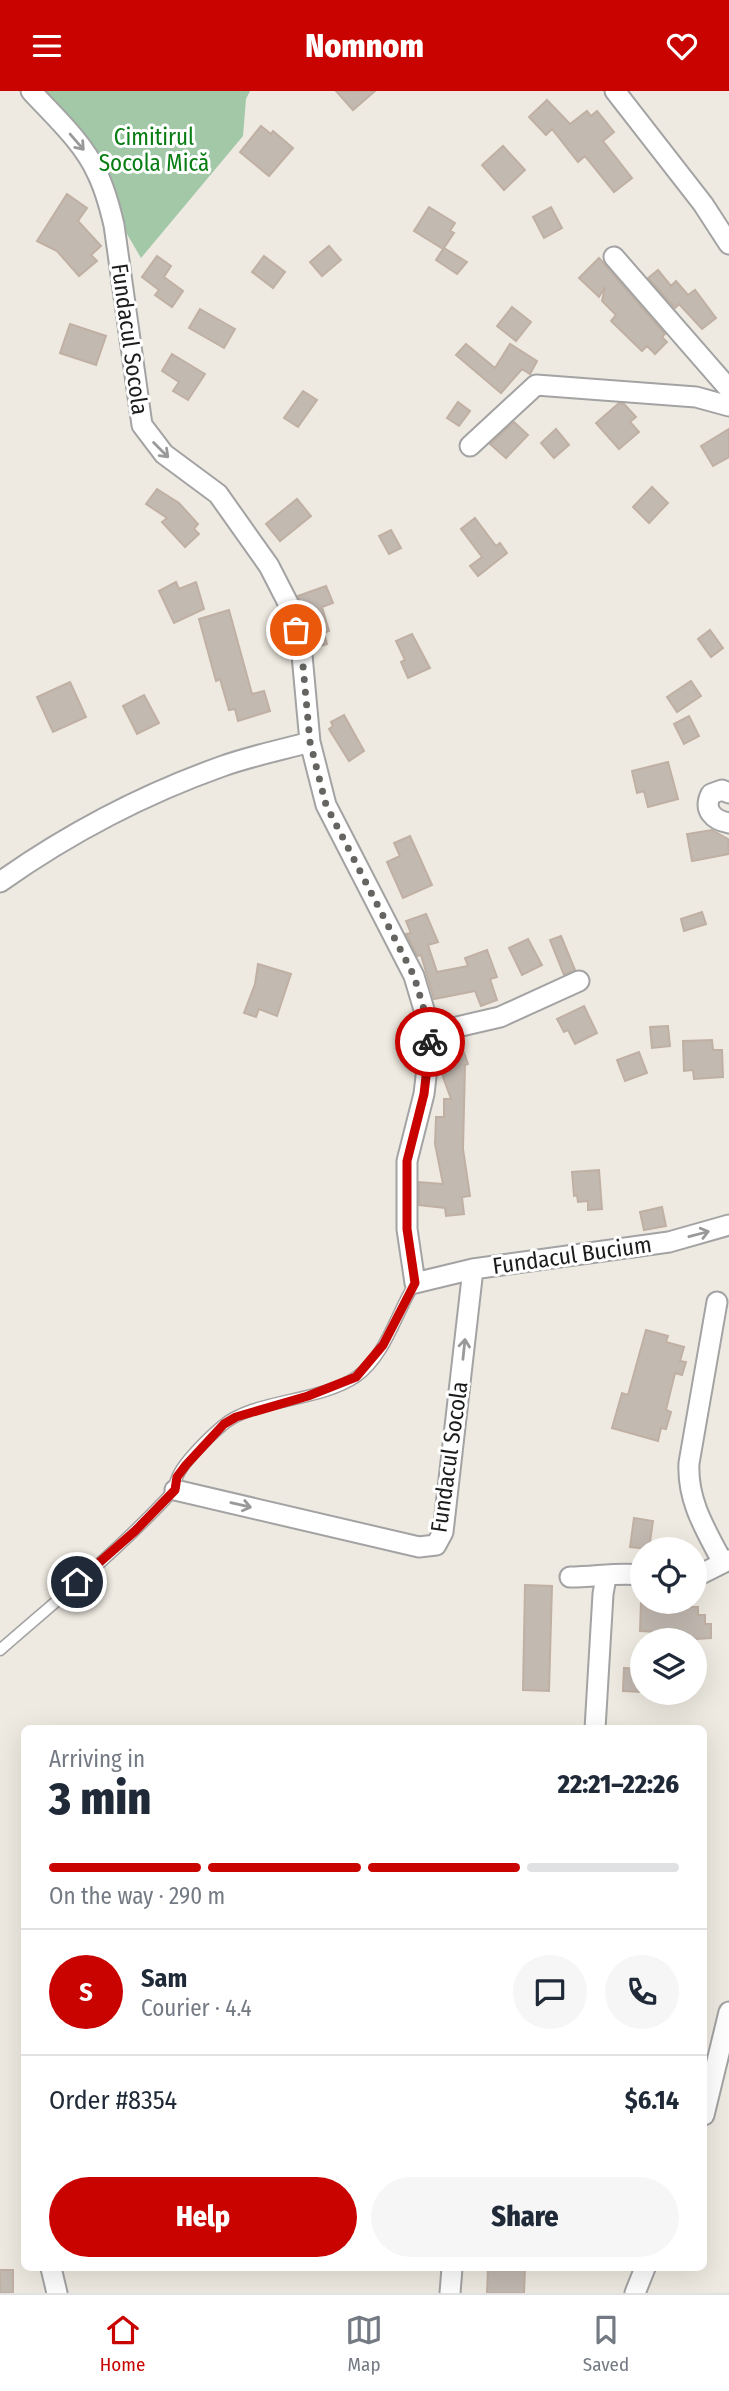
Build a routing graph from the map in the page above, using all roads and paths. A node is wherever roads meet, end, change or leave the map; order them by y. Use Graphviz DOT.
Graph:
graph roads {
  1 [pos="31,91"];
  2 [pos="615,91"];
  3 [pos="729,244"];
  4 [pos="614,257"];
  5 [pos="729,389"];
  6 [pos="729,406"];
  7 [pos="470,446"];
  8 [pos="310,742"];
  9 [pos="729,793"];
  10 [pos="729,823"];
  11 [pos="0,882"];
  12 [pos="579,981"];
  13 [pos="431,1033"];
  14 [pos="729,1225"];
  15 [pos="473,1269"];
  16 [pos="415,1283"];
  17 [pos="717,1303"];
  18 [pos="175,1490"];
  19 [pos="726,1560"];
  20 [pos="707,1570"];
  21 [pos="630,1574"];
  22 [pos="570,1577"];
  23 [pos="607,1577"];
  24 [pos="0,1650"];
  25 [pos="595,1725"];
  26 [pos="729,2012"];
  27 [pos="707,2103"];
  28 [pos="52,2271"];
  29 [pos="452,2271"];
  30 [pos="644,2271"];
  31 [pos="57,2293"];
  32 [pos="450,2293"];
  33 [pos="635,2293"];
  1 -- 8 [label="street, Fundacul Socola, one-way"];
  2 -- 3 [label="street"];
  4 -- 5 [label="street"];
  6 -- 7 [label="street"];
  8 -- 11 [label="street"];
  8 -- 13 [label="street, Fundacul Socola"];
  9 -- 10 [label="street"];
  12 -- 13 [label="street"];
  13 -- 16 [label="street, Fundacul Socola"];
  15 -- 14 [label="street, Fundacul Bucium, one-way"];
  15 -- 16 [label="street, Fundacul Bucium"];
  18 -- 15 [label="street, Fundacul Socola, one-way"];
  16 -- 18 [label="lane"];
  17 -- 19 [label="street"];
  18 -- 24 [label="lane"];
  19 -- 20 [label="street"];
  21 -- 23 [label="street"];
  22 -- 23 [label="street"];
  23 -- 25 [label="street"];
  26 -- 27 [label="street"];
  28 -- 31 [label="street"];
  29 -- 32 [label="street"];
  30 -- 33 [label="street"];
}
